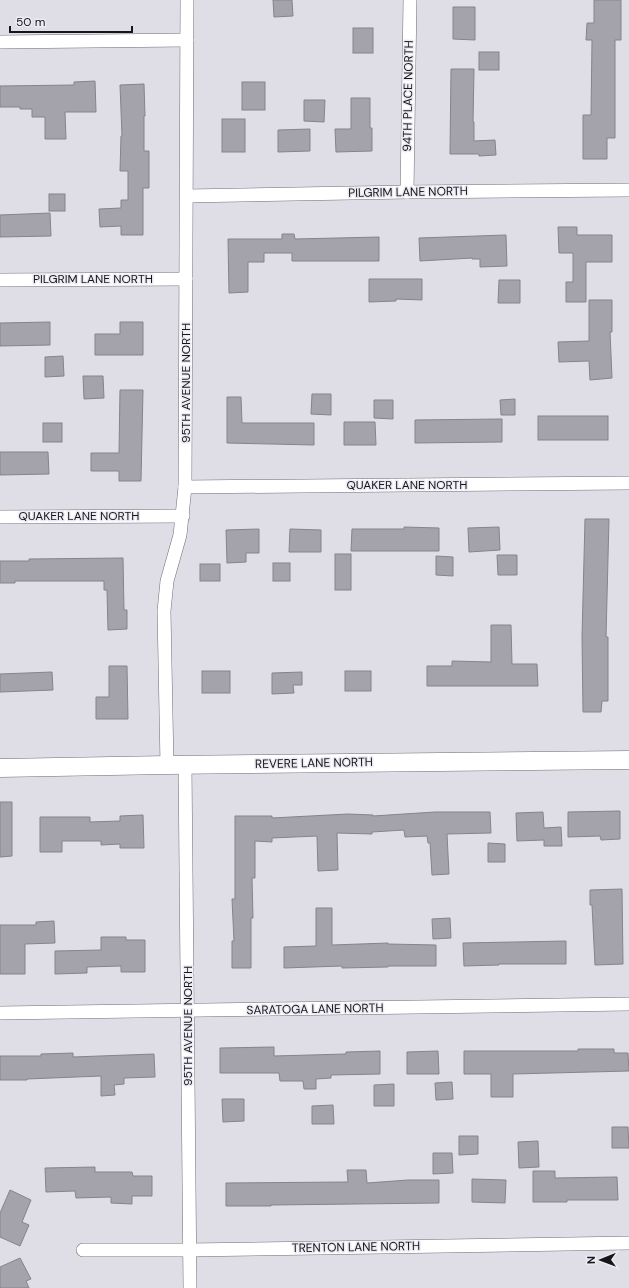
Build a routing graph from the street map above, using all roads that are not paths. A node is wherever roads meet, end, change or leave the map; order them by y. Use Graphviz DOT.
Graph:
graph roads {
  1 [pos="187,0"];
  2 [pos="410,0"];
  3 [pos="187,40"];
  4 [pos="0,42"];
  5 [pos="629,190"];
  6 [pos="407,192"];
  7 [pos="187,196"];
  8 [pos="186,279"];
  9 [pos="0,280"];
  10 [pos="629,483"];
  11 [pos="186,487"];
  12 [pos="183,516"];
  13 [pos="0,517"];
  14 [pos="629,760"];
  15 [pos="166,765"];
  16 [pos="185,765"];
  17 [pos="0,768"];
  18 [pos="629,1004"];
  19 [pos="188,1010"];
  20 [pos="0,1013"];
  21 [pos="629,1243"];
  22 [pos="83,1250"];
  23 [pos="189,1250"];
  24 [pos="190,1288"];
  1 -- 3 [label="street, 95TH AVENUE NORTH"];
  2 -- 6 [label="street, 94TH PLACE NORTH"];
  3 -- 4 [label="street"];
  3 -- 7 [label="street, 95TH AVENUE NORTH"];
  5 -- 6 [label="street, PILGRIM LANE NORTH"];
  6 -- 7 [label="street, PILGRIM LANE NORTH"];
  7 -- 8 [label="street, 95TH AVENUE NORTH"];
  8 -- 9 [label="street, PILGRIM LANE NORTH"];
  8 -- 11 [label="street, 95TH AVENUE NORTH"];
  10 -- 11 [label="street, QUAKER LANE NORTH"];
  11 -- 12 [label="street, 95TH AVENUE NORTH"];
  12 -- 13 [label="street, QUAKER LANE NORTH"];
  12 -- 15 [label="street, 95TH AVENUE NORTH"];
  14 -- 16 [label="street, REVERE LANE NORTH"];
  15 -- 16 [label="street, REVERE LANE NORTH"];
  15 -- 17 [label="street, REVERE LANE NORTH"];
  16 -- 19 [label="street, 95TH AVENUE NORTH"];
  18 -- 19 [label="street, SARATOGA LANE NORTH"];
  19 -- 20 [label="street, SARATOGA LANE NORTH"];
  19 -- 23 [label="street, 95TH AVENUE NORTH"];
  21 -- 23 [label="street, TRENTON LANE NORTH"];
  22 -- 23 [label="street, TRENTON LANE NORTH"];
  23 -- 24 [label="street, 95TH AVENUE NORTH"];
}
